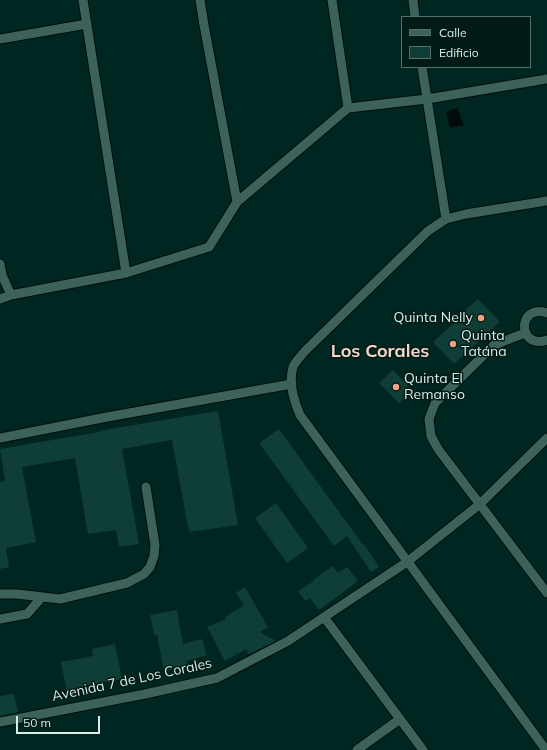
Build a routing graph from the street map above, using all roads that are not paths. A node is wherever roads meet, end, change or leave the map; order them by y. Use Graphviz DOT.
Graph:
graph roads {
  1 [pos="83,0"];
  2 [pos="200,0"];
  3 [pos="332,0"];
  4 [pos="413,0"];
  5 [pos="415,16"];
  6 [pos="87,24"];
  7 [pos="0,39"];
  8 [pos="422,68"];
  9 [pos="547,78"];
  10 [pos="427,99"];
  11 [pos="348,108"];
  12 [pos="547,201"];
  13 [pos="237,202"];
  14 [pos="446,219"];
  15 [pos="0,264"];
  16 [pos="126,273"];
  17 [pos="11,295"];
  18 [pos="0,299"];
  19 [pos="547,313"];
  20 [pos="526,333"];
  21 [pos="547,340"];
  22 [pos="292,384"];
  23 [pos="0,438"];
  24 [pos="547,438"];
  25 [pos="146,487"];
  26 [pos="480,504"];
  27 [pos="407,562"];
  28 [pos="547,593"];
  29 [pos="0,594"];
  30 [pos="42,597"];
  31 [pos="324,617"];
  32 [pos="0,619"];
  33 [pos="400,719"];
  34 [pos="0,722"];
  35 [pos="357,750"];
  36 [pos="423,750"];
  37 [pos="546,750"];
  1 -- 6 [label="street"];
  2 -- 13 [label="street"];
  3 -- 11 [label="street"];
  4 -- 5 [label="street"];
  6 -- 7 [label="street"];
  6 -- 16 [label="street"];
  8 -- 10 [label="street"];
  9 -- 10 [label="street"];
  10 -- 11 [label="street"];
  10 -- 14 [label="street"];
  11 -- 13 [label="street"];
  12 -- 14 [label="street"];
  13 -- 16 [label="street"];
  14 -- 22 [label="street"];
  15 -- 17 [label="street"];
  16 -- 17 [label="street"];
  17 -- 18 [label="street"];
  19 -- 20 [label="street"];
  20 -- 21 [label="street"];
  20 -- 26 [label="street"];
  22 -- 23 [label="street"];
  22 -- 27 [label="street"];
  24 -- 26 [label="street, Avenida 7 de Los Corales"];
  25 -- 30 [label="street"];
  26 -- 27 [label="street, Avenida 7 de Los Corales"];
  26 -- 28 [label="street"];
  27 -- 31 [label="street, Avenida 7 de Los Corales"];
  27 -- 37 [label="street"];
  29 -- 30 [label="street"];
  30 -- 32 [label="street"];
  31 -- 33 [label="street"];
  31 -- 34 [label="street, Avenida 7 de Los Corales"];
  33 -- 35 [label="street"];
  33 -- 36 [label="street"];
}
